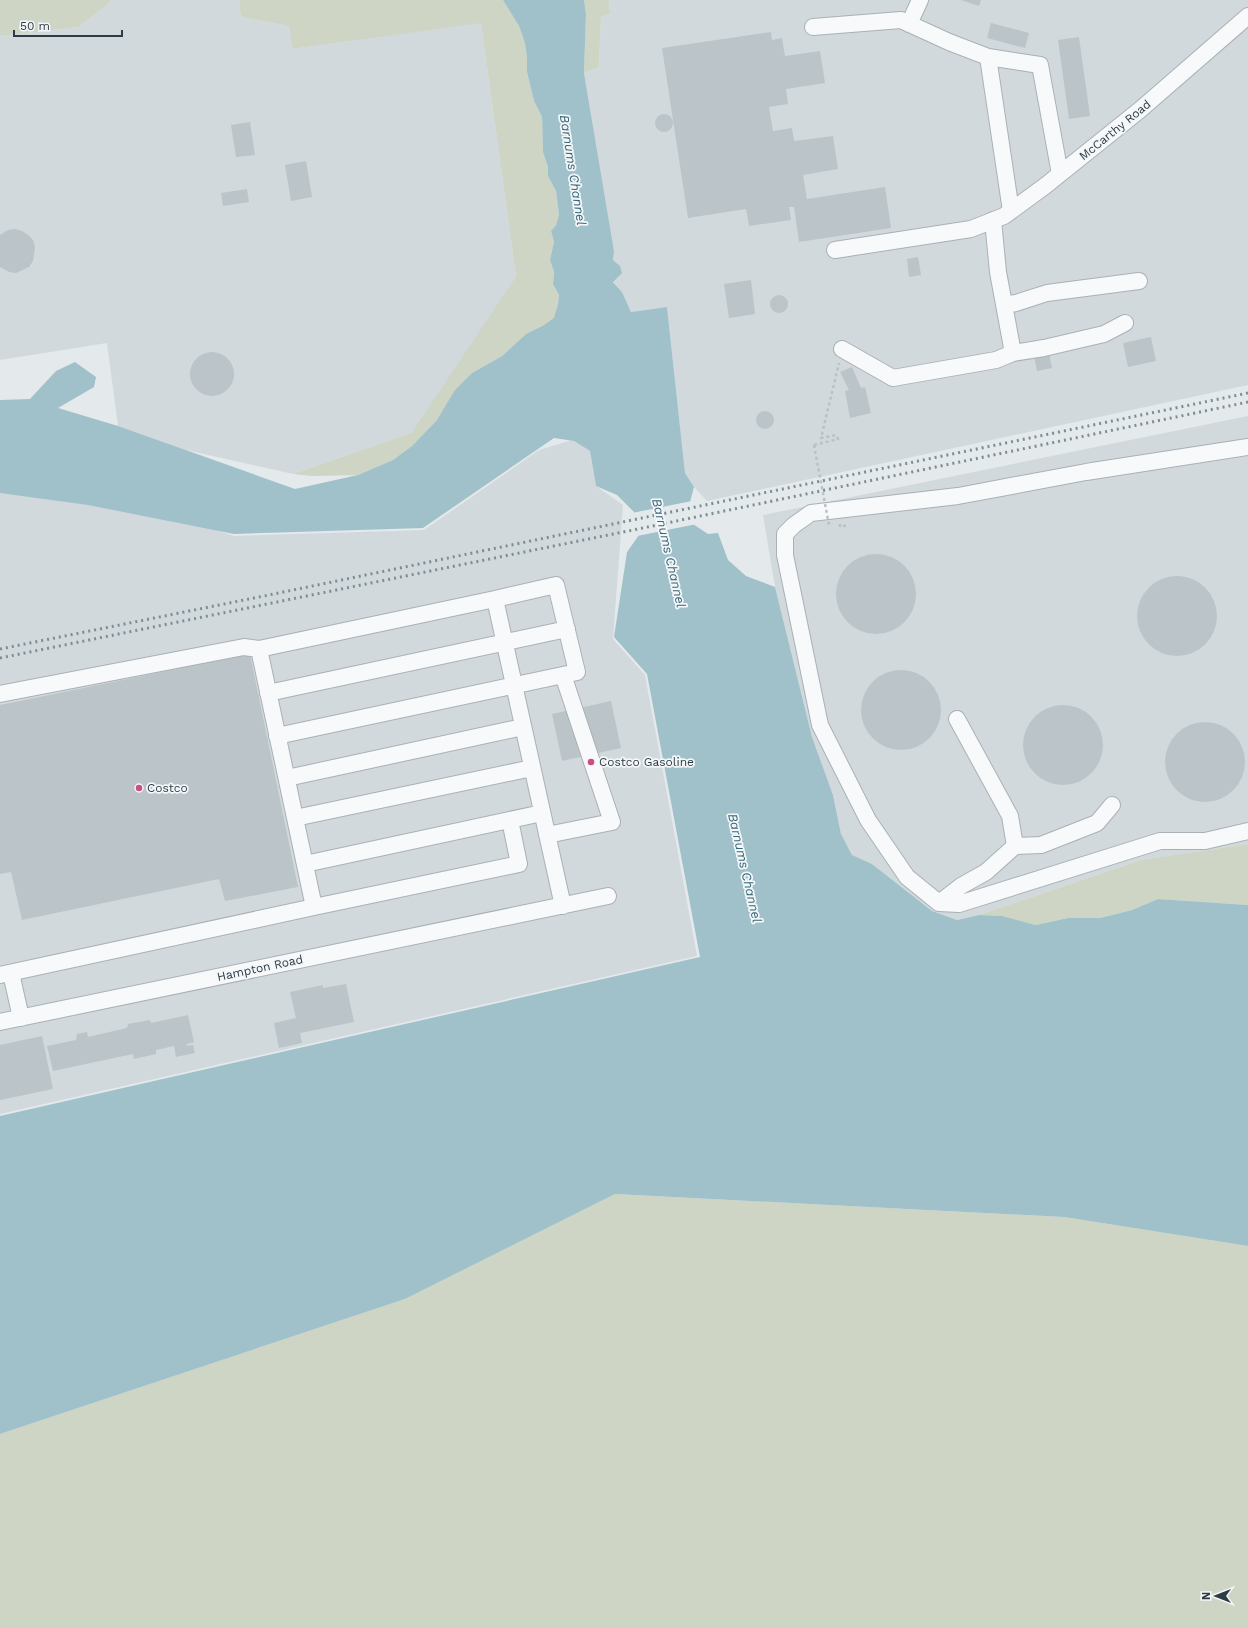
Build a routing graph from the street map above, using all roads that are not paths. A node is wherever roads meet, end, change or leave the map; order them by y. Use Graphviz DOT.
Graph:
graph roads {
  1 [pos="920,0"];
  2 [pos="1248,16"];
  3 [pos="909,24"];
  4 [pos="813,27"];
  5 [pos="988,57"];
  6 [pos="1060,174"];
  7 [pos="1011,211"];
  8 [pos="993,220"];
  9 [pos="835,250"];
  10 [pos="1139,280"];
  11 [pos="1004,305"];
  12 [pos="1125,323"];
  13 [pos="842,349"];
  14 [pos="1013,353"];
  15 [pos="1248,447"];
  16 [pos="495,599"];
  17 [pos="567,629"];
  18 [pos="505,643"];
  19 [pos="259,648"];
  20 [pos="563,675"];
  21 [pos="514,686"];
  22 [pos="0,694"];
  23 [pos="268,694"];
  24 [pos="957,719"];
  25 [pos="523,727"];
  26 [pos="277,736"];
  27 [pos="532,768"];
  28 [pos="286,778"];
  29 [pos="1112,805"];
  30 [pos="542,813"];
  31 [pos="295,818"];
  32 [pos="510,820"];
  33 [pos="1248,831"];
  34 [pos="547,835"];
  35 [pos="1015,846"];
  36 [pos="305,864"];
  37 [pos="608,896"];
  38 [pos="939,902"];
  39 [pos="562,906"];
  40 [pos="314,908"];
  41 [pos="5,974"];
  42 [pos="21,1018"];
  43 [pos="0,1022"];
  1 -- 3 [label="street"];
  2 -- 6 [label="street, McCarthy Road"];
  3 -- 4 [label="street"];
  3 -- 5 [label="street"];
  5 -- 6 [label="street"];
  5 -- 7 [label="street"];
  6 -- 7 [label="street, McCarthy Road"];
  7 -- 8 [label="street, McCarthy Road"];
  8 -- 9 [label="street, McCarthy Road"];
  8 -- 11 [label="street"];
  10 -- 11 [label="street"];
  11 -- 14 [label="street"];
  12 -- 14 [label="street"];
  13 -- 14 [label="street"];
  15 -- 38 [label="street"];
  16 -- 17 [label="street"];
  16 -- 18 [label="street"];
  16 -- 19 [label="street"];
  17 -- 18 [label="street"];
  17 -- 20 [label="street"];
  18 -- 21 [label="street"];
  18 -- 23 [label="street"];
  19 -- 22 [label="street"];
  19 -- 23 [label="street"];
  20 -- 21 [label="street"];
  20 -- 34 [label="street"];
  21 -- 25 [label="street"];
  21 -- 26 [label="street"];
  23 -- 26 [label="street"];
  24 -- 35 [label="street"];
  25 -- 27 [label="street"];
  25 -- 28 [label="street"];
  26 -- 28 [label="street"];
  27 -- 30 [label="street"];
  27 -- 31 [label="street"];
  28 -- 31 [label="street"];
  29 -- 35 [label="street"];
  30 -- 32 [label="street"];
  30 -- 34 [label="street"];
  31 -- 36 [label="street"];
  32 -- 36 [label="street"];
  32 -- 40 [label="street"];
  33 -- 38 [label="street"];
  34 -- 39 [label="street"];
  35 -- 38 [label="street"];
  36 -- 40 [label="street"];
  37 -- 39 [label="street, Hampton Road"];
  39 -- 42 [label="street, Hampton Road"];
  40 -- 41 [label="street"];
  41 -- 42 [label="street"];
  42 -- 43 [label="street, Hampton Road"];
}
